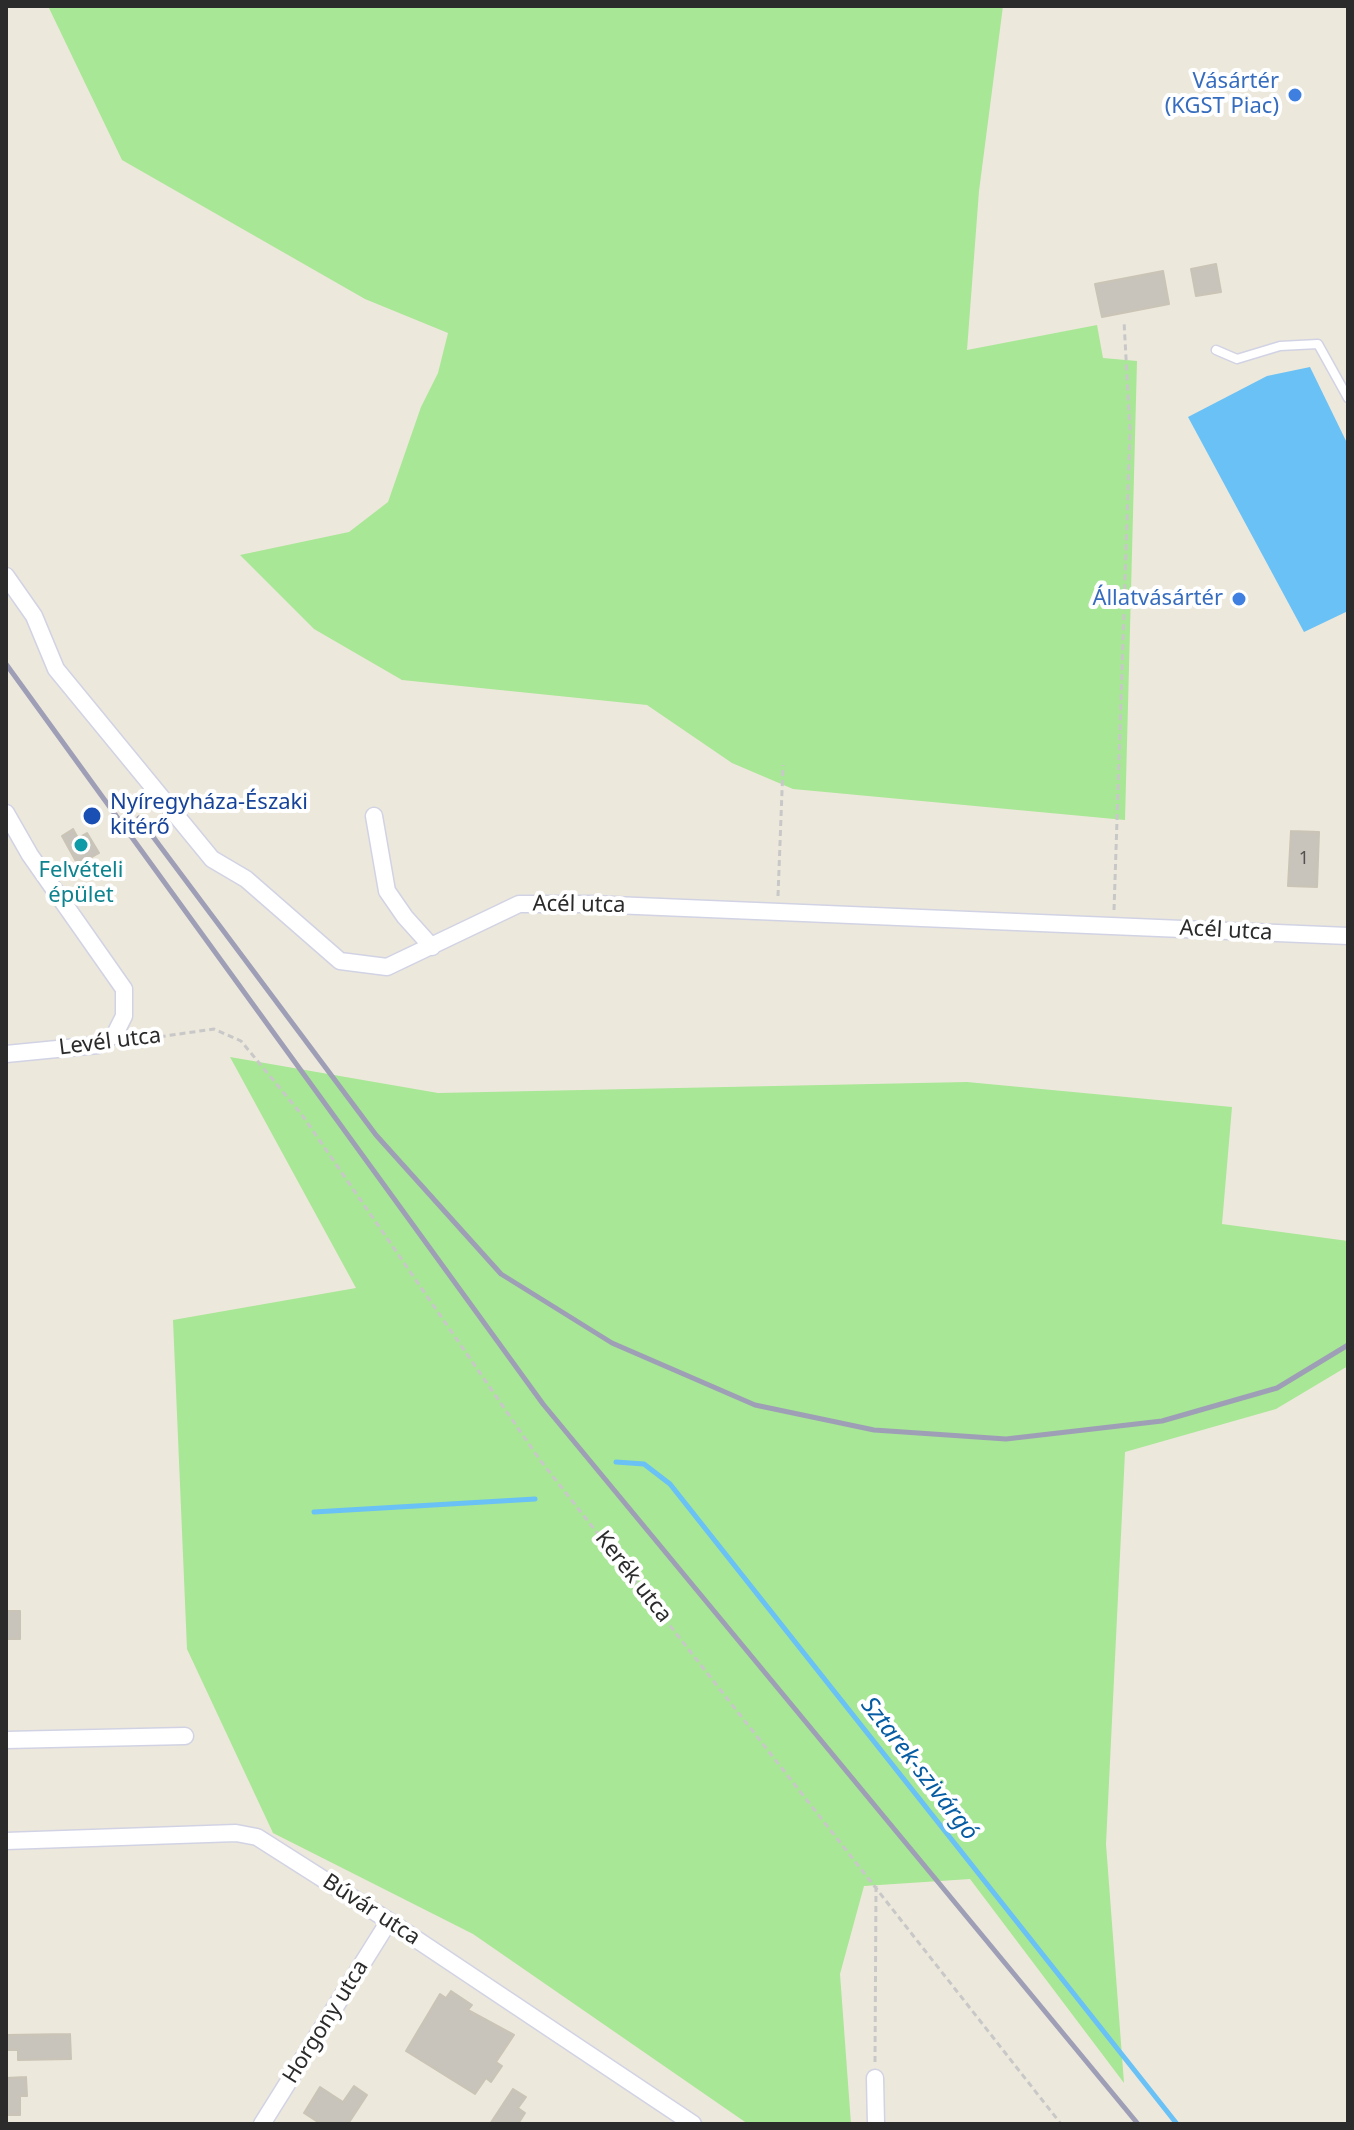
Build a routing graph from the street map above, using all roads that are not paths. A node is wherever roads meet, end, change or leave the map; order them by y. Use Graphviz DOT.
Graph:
graph roads {
  1 [pos="1216,350"];
  2 [pos="1348,398"];
  3 [pos="6,576"];
  4 [pos="6,813"];
  5 [pos="374,816"];
  6 [pos="1348,936"];
  7 [pos="432,947"];
  8 [pos="6,1054"];
  9 [pos="185,1736"];
  10 [pos="6,1740"];
  11 [pos="6,1841"];
  12 [pos="389,1921"];
  13 [pos="875,2078"];
  14 [pos="262,2124"];
  15 [pos="693,2124"];
  16 [pos="876,2124"];
  1 -- 2 [label="lane"];
  3 -- 7 [label="street, Acél utca"];
  4 -- 8 [label="street, Levél utca"];
  5 -- 7 [label="street"];
  6 -- 7 [label="street, Acél utca"];
  9 -- 10 [label="street"];
  11 -- 12 [label="street, Búvár utca"];
  12 -- 14 [label="street, Horgony utca"];
  12 -- 15 [label="street, Búvár utca"];
  13 -- 16 [label="street"];
}
